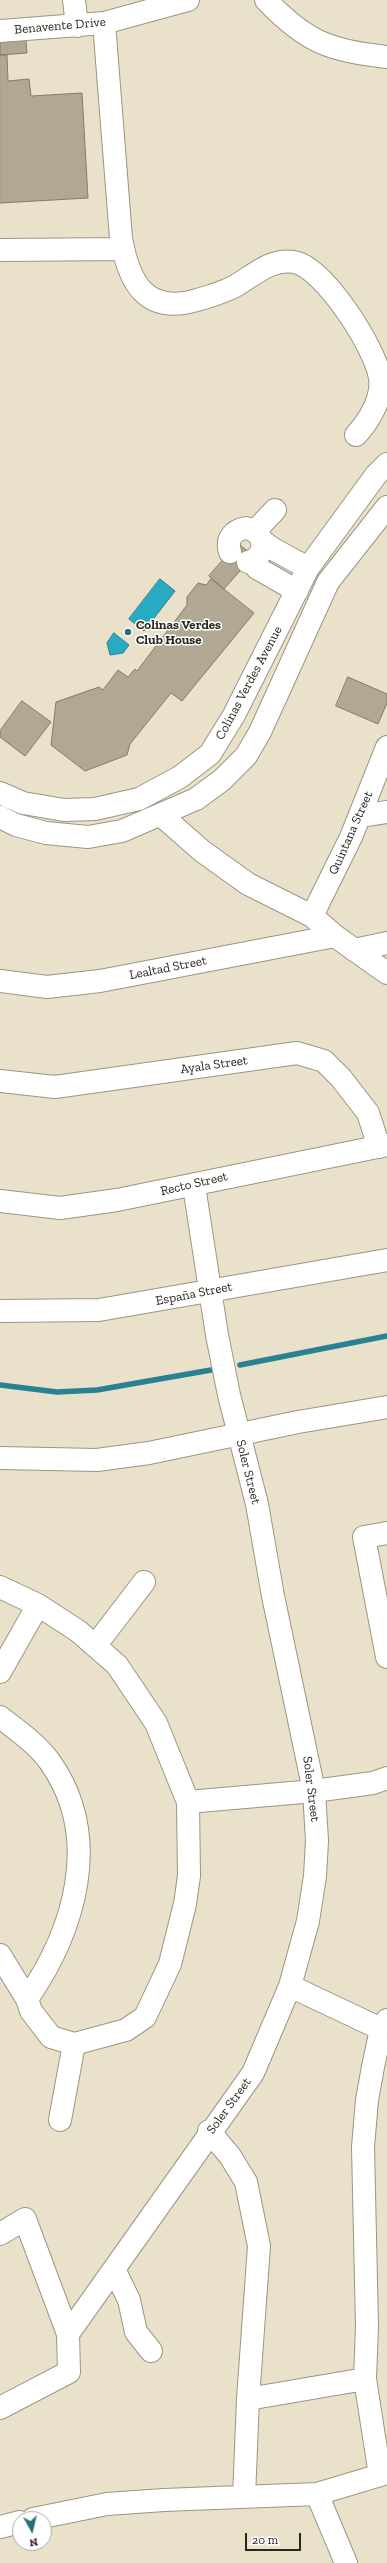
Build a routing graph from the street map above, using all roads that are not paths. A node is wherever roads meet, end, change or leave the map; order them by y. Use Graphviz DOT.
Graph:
graph roads {
  1 [pos="74,0"];
  2 [pos="188,0"];
  3 [pos="266,0"];
  4 [pos="104,23"];
  5 [pos="77,26"];
  6 [pos="0,30"];
  7 [pos="387,57"];
  8 [pos="123,248"];
  9 [pos="0,250"];
  10 [pos="356,435"];
  11 [pos="387,464"];
  12 [pos="387,507"];
  13 [pos="275,510"];
  14 [pos="259,536"];
  15 [pos="245,560"];
  16 [pos="308,568"];
  17 [pos="297,591"];
  18 [pos="387,747"];
  19 [pos="0,793"];
  20 [pos="387,812"];
  21 [pos="161,815"];
  22 [pos="360,816"];
  23 [pos="0,817"];
  24 [pos="312,916"];
  25 [pos="335,936"];
  26 [pos="387,942"];
  27 [pos="354,950"];
  28 [pos="387,973"];
  29 [pos="0,981"];
  30 [pos="0,1081"];
  31 [pos="383,1146"];
  32 [pos="194,1186"];
  33 [pos="0,1201"];
  34 [pos="387,1260"];
  35 [pos="211,1291"];
  36 [pos="0,1311"];
  37 [pos="387,1407"];
  38 [pos="239,1434"];
  39 [pos="0,1458"];
  40 [pos="387,1533"];
  41 [pos="144,1582"];
  42 [pos="0,1587"];
  43 [pos="38,1605"];
  44 [pos="96,1646"];
  45 [pos="387,1657"];
  46 [pos="0,1672"];
  47 [pos="0,1717"];
  48 [pos="387,1778"];
  49 [pos="314,1791"];
  50 [pos="188,1802"];
  51 [pos="0,1955"];
  52 [pos="290,1986"];
  53 [pos="27,1999"];
  54 [pos="384,2025"];
  55 [pos="74,2044"];
  56 [pos="60,2120"];
  57 [pos="210,2131"];
  58 [pos="0,2234"];
  59 [pos="115,2271"];
  60 [pos="68,2334"];
  61 [pos="152,2351"];
  62 [pos="365,2379"];
  63 [pos="248,2399"];
  64 [pos="0,2408"];
  65 [pos="384,2474"];
  66 [pos="317,2494"];
  67 [pos="244,2497"];
  68 [pos="52,2515"];
  69 [pos="12,2524"];
  70 [pos="0,2527"];
  71 [pos="346,2563"];
  1 -- 5 [label="street"];
  2 -- 4 [label="street, Benavente Drive"];
  3 -- 7 [label="street"];
  4 -- 5 [label="street, Benavente Drive"];
  4 -- 8 [label="street"];
  5 -- 6 [label="street, Benavente Drive"];
  8 -- 9 [label="street"];
  8 -- 10 [label="street"];
  11 -- 16 [label="street, Colinas Verdes Avenue"];
  12 -- 21 [label="street, Colinas Verdes Avenue"];
  13 -- 14 [label="street"];
  14 -- 15 [label="street"];
  14 -- 15 [label="street"];
  14 -- 16 [label="street"];
  15 -- 17 [label="street"];
  16 -- 17 [label="street, Colinas Verdes Avenue"];
  17 -- 19 [label="street, Colinas Verdes Avenue"];
  18 -- 22 [label="street, Quintana Street"];
  20 -- 22 [label="street"];
  21 -- 23 [label="street, Colinas Verdes Avenue"];
  21 -- 24 [label="street"];
  22 -- 24 [label="street, Quintana Street"];
  24 -- 25 [label="street"];
  25 -- 27 [label="street"];
  25 -- 29 [label="street, Lealtad Street"];
  26 -- 27 [label="street"];
  27 -- 28 [label="street"];
  30 -- 31 [label="street, Ayala Street"];
  31 -- 32 [label="street, Recto Street"];
  32 -- 33 [label="street, Recto Street"];
  32 -- 35 [label="street, Soler Street"];
  34 -- 35 [label="street, España Street"];
  35 -- 36 [label="street, España Street"];
  35 -- 38 [label="street, Soler Street"];
  37 -- 38 [label="street"];
  38 -- 39 [label="street"];
  38 -- 49 [label="street, Soler Street"];
  40 -- 45 [label="street"];
  41 -- 44 [label="street"];
  42 -- 43 [label="street"];
  43 -- 44 [label="street"];
  43 -- 46 [label="street"];
  44 -- 50 [label="street"];
  47 -- 53 [label="street"];
  48 -- 49 [label="street"];
  49 -- 50 [label="street"];
  49 -- 52 [label="street, Soler Street"];
  50 -- 55 [label="street"];
  51 -- 53 [label="street"];
  52 -- 54 [label="street"];
  52 -- 57 [label="street, Soler Street"];
  53 -- 55 [label="street"];
  54 -- 62 [label="street"];
  55 -- 56 [label="street"];
  57 -- 59 [label="street, Soler Street"];
  57 -- 63 [label="street"];
  58 -- 60 [label="street"];
  59 -- 60 [label="street, Soler Street"];
  59 -- 61 [label="street"];
  60 -- 64 [label="street"];
  62 -- 63 [label="street"];
  62 -- 65 [label="street"];
  63 -- 67 [label="street"];
  65 -- 66 [label="street"];
  66 -- 67 [label="street"];
  66 -- 71 [label="street"];
  67 -- 68 [label="street"];
  69 -- 70 [label="street"];
}
